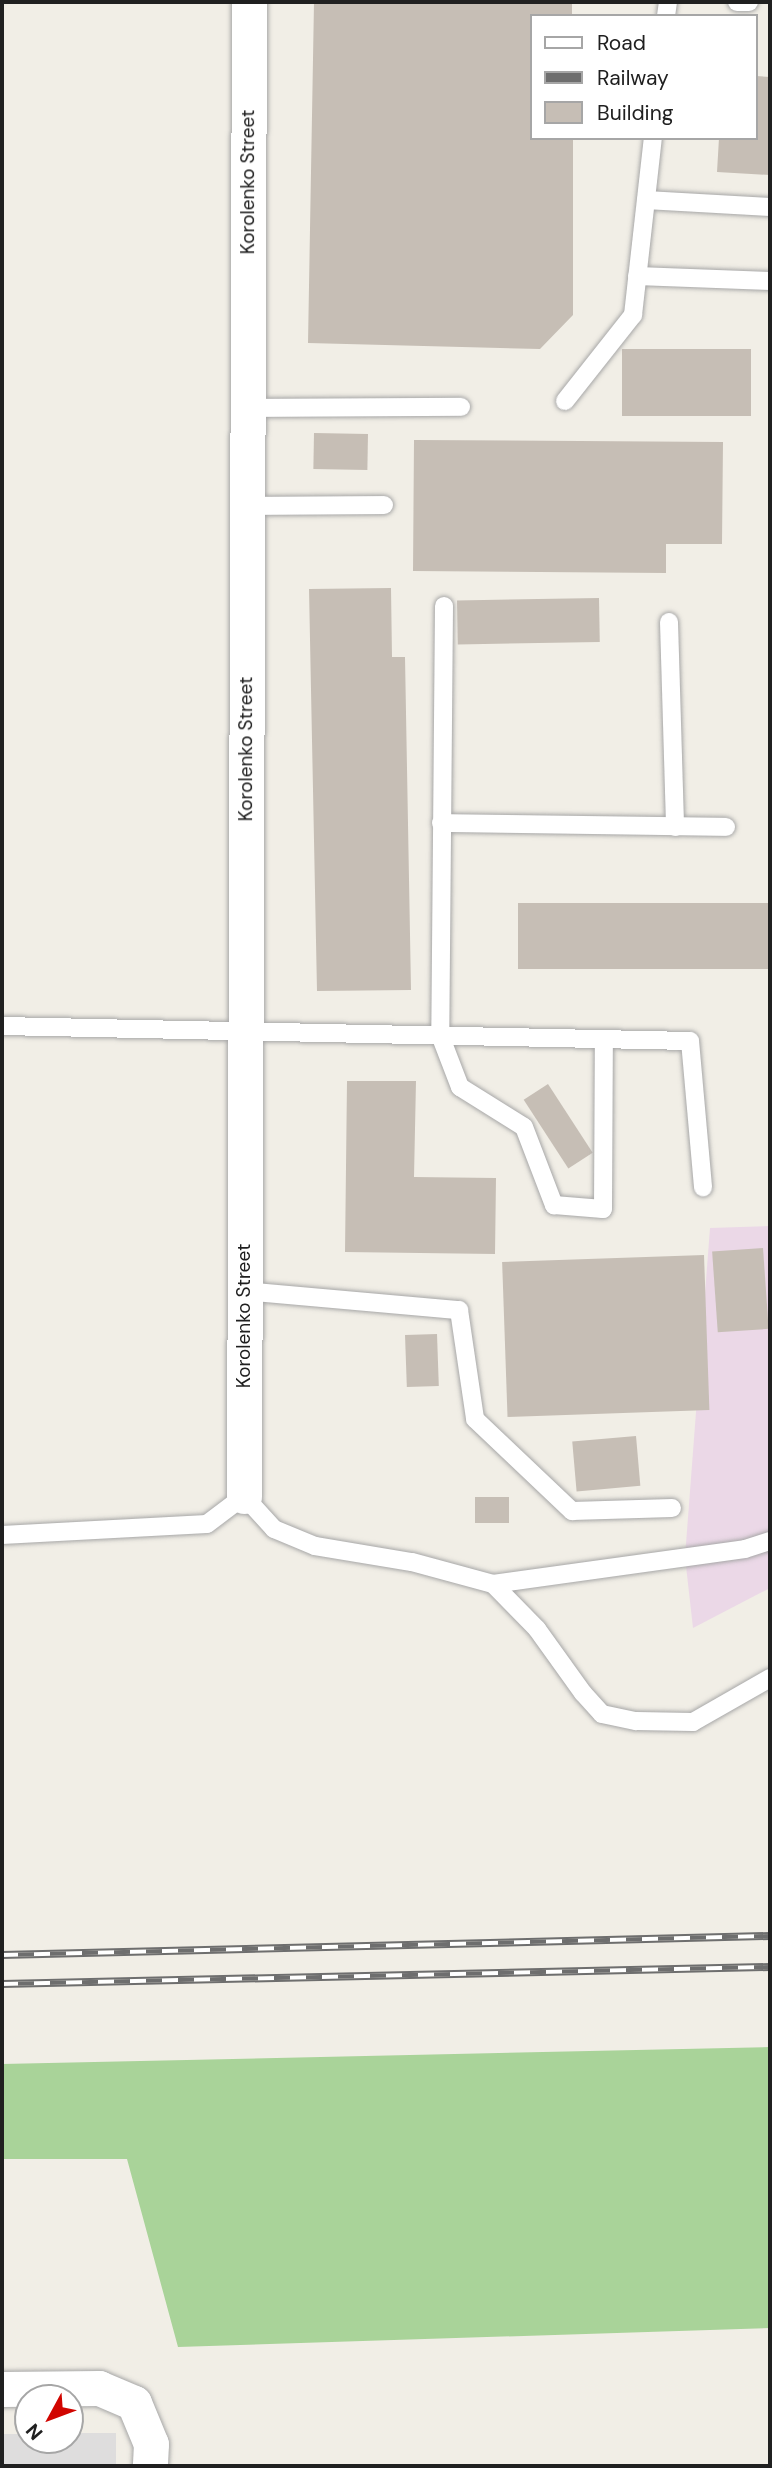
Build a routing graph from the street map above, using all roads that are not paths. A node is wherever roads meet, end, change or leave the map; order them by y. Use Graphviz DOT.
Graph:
graph roads {
  1 [pos="249,2"];
  2 [pos="737,2"];
  3 [pos="749,2"];
  4 [pos="653,140"];
  5 [pos="646,200"];
  6 [pos="770,207"];
  7 [pos="637,276"];
  8 [pos="770,281"];
  9 [pos="565,401"];
  10 [pos="461,407"];
  11 [pos="247,408"];
  12 [pos="384,505"];
  13 [pos="247,506"];
  14 [pos="444,606"];
  15 [pos="669,622"];
  16 [pos="441,823"];
  17 [pos="675,827"];
  18 [pos="726,827"];
  19 [pos="2,1026"];
  20 [pos="245,1031"];
  21 [pos="440,1035"];
  22 [pos="604,1039"];
  23 [pos="703,1187"];
  24 [pos="244,1291"];
  25 [pos="244,1496"];
  26 [pos="672,1508"];
  27 [pos="2,1535"];
  28 [pos="770,1541"];
  29 [pos="493,1584"];
  30 [pos="770,1678"];
  31 [pos="2,2389"];
  32 [pos="150,2466"];
  1 -- 11 [label="street, Korolenko Street"];
  2 -- 3 [label="lane"];
  4 -- 5 [label="lane"];
  5 -- 6 [label="lane"];
  5 -- 7 [label="lane"];
  7 -- 8 [label="lane"];
  7 -- 9 [label="lane"];
  10 -- 11 [label="lane"];
  11 -- 13 [label="street, Korolenko Street"];
  12 -- 13 [label="lane"];
  13 -- 20 [label="street, Korolenko Street"];
  14 -- 16 [label="lane"];
  15 -- 17 [label="lane"];
  16 -- 17 [label="lane"];
  16 -- 21 [label="lane"];
  17 -- 18 [label="lane"];
  19 -- 20 [label="lane"];
  20 -- 21 [label="lane"];
  20 -- 24 [label="street, Korolenko Street"];
  21 -- 22 [label="lane"];
  21 -- 22 [label="lane"];
  22 -- 23 [label="lane"];
  24 -- 25 [label="street, Korolenko Street"];
  24 -- 26 [label="lane"];
  25 -- 27 [label="lane"];
  25 -- 29 [label="lane"];
  28 -- 29 [label="lane"];
  29 -- 30 [label="lane"];
  31 -- 32 [label="street"];
}
